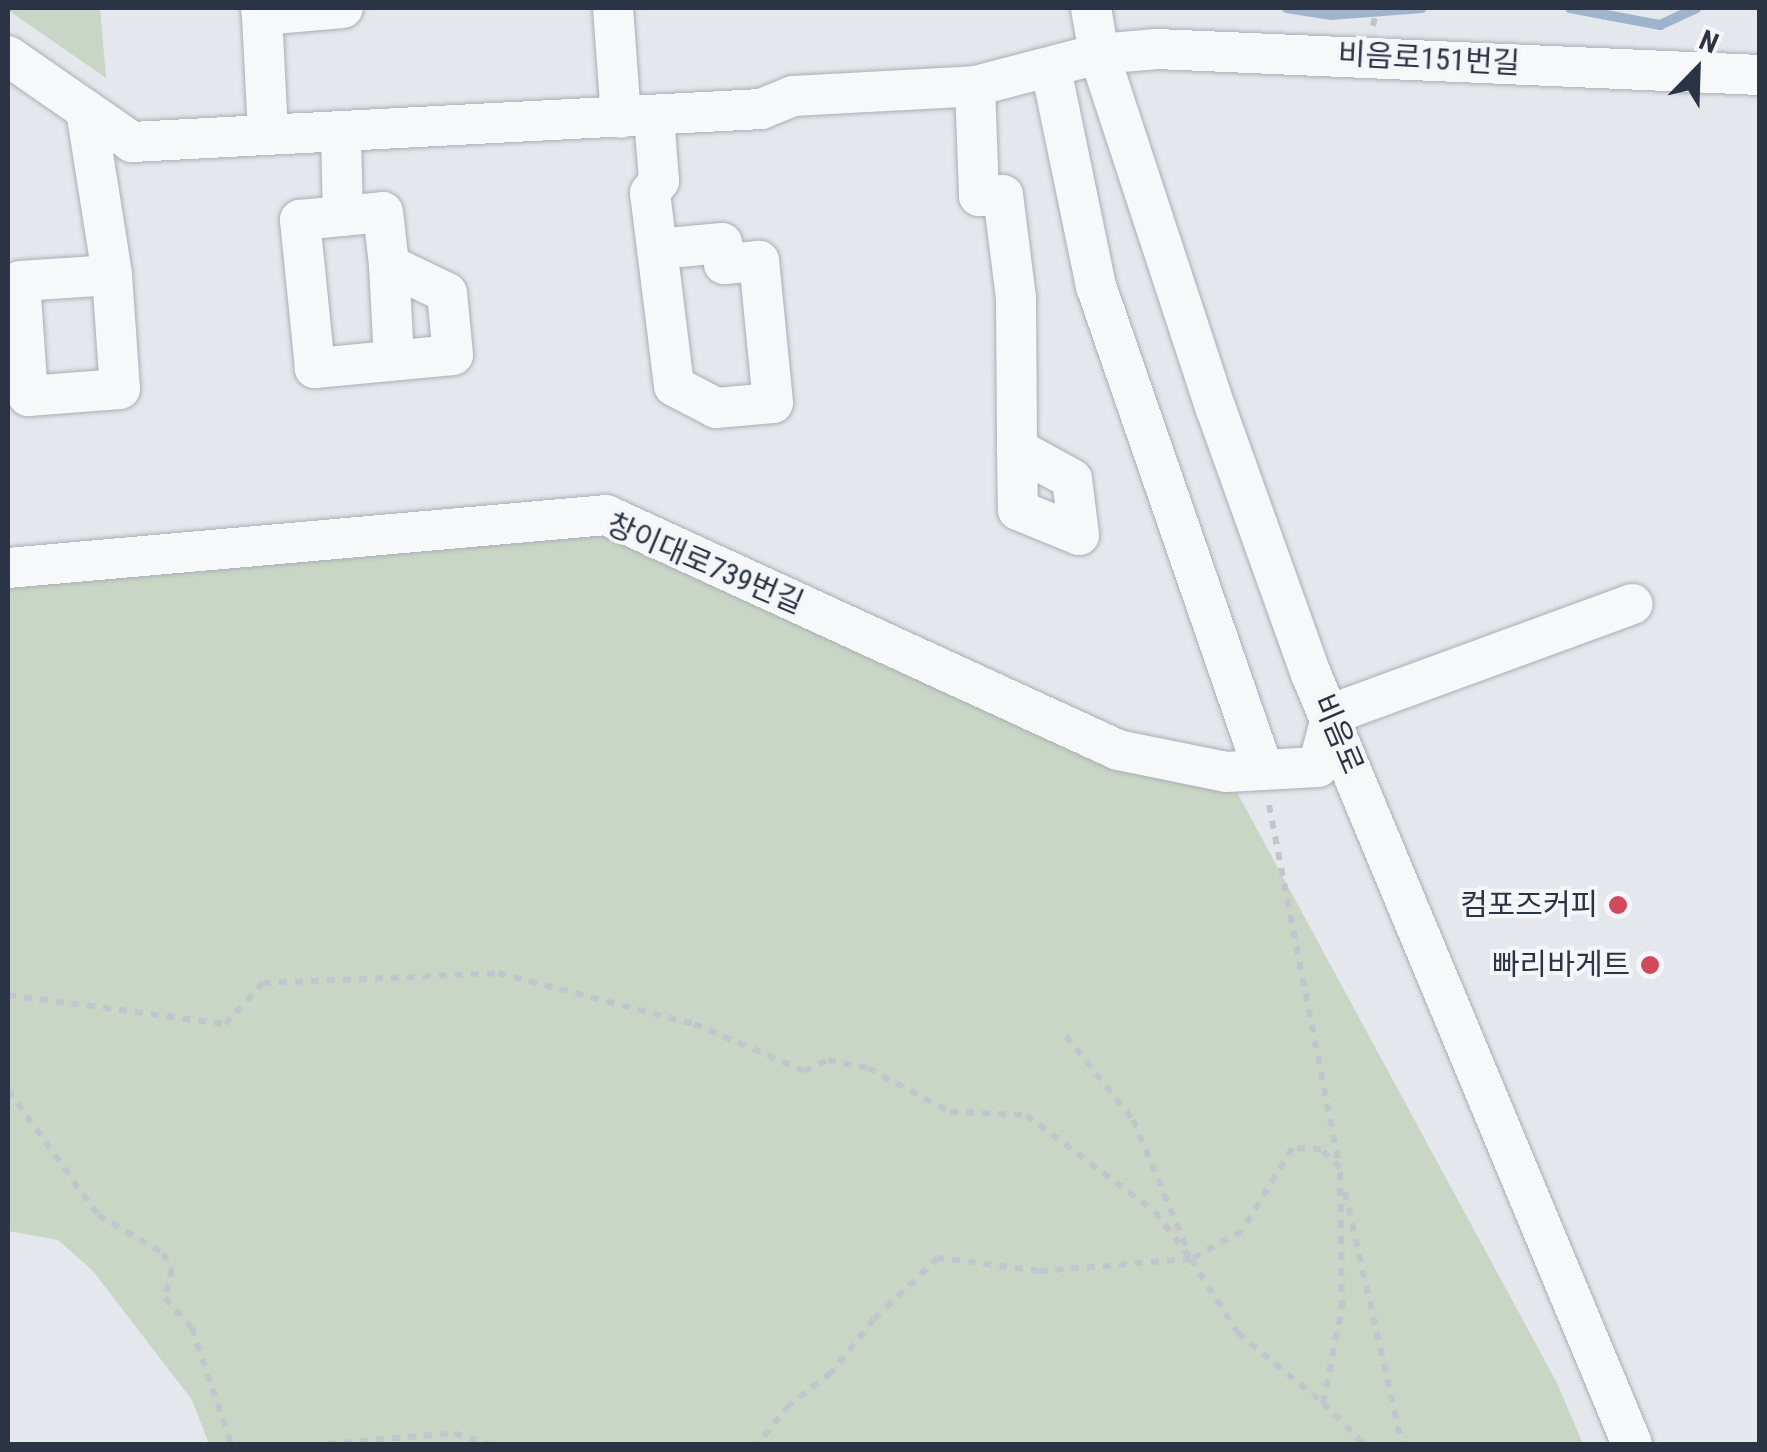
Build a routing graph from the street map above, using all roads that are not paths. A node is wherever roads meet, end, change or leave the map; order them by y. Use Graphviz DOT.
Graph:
graph roads {
  1 [pos="343,8"];
  2 [pos="613,8"];
  3 [pos="1092,8"];
  4 [pos="261,11"];
  5 [pos="1100,54"];
  6 [pos="8,56"];
  7 [pos="1051,69"];
  8 [pos="1760,75"];
  9 [pos="975,86"];
  10 [pos="86,110"];
  11 [pos="638,118"];
  12 [pos="268,134"];
  13 [pos="340,135"];
  14 [pos="342,216"];
  15 [pos="657,249"];
  16 [pos="389,266"];
  17 [pos="112,275"];
  18 [pos="394,360"];
  19 [pos="1017,450"];
  20 [pos="8,568"];
  21 [pos="1633,604"];
  22 [pos="1332,714"];
  23 [pos="1263,770"];
  24 [pos="1632,1444"];
  1 -- 4 [label="street"];
  2 -- 11 [label="street"];
  3 -- 5 [label="street, 비음로"];
  4 -- 12 [label="street"];
  5 -- 7 [label="street, 비음로151번길"];
  5 -- 8 [label="street, 비음로151번길"];
  5 -- 22 [label="street, 비음로"];
  6 -- 10 [label="street, 비음로151번길"];
  7 -- 9 [label="street, 비음로151번길"];
  7 -- 23 [label="street"];
  9 -- 11 [label="street, 비음로151번길"];
  9 -- 19 [label="street"];
  10 -- 12 [label="street, 비음로151번길"];
  10 -- 17 [label="street"];
  11 -- 13 [label="street, 비음로151번길"];
  11 -- 15 [label="street"];
  12 -- 13 [label="street, 비음로151번길"];
  13 -- 14 [label="street"];
  14 -- 16 [label="street"];
  14 -- 18 [label="street"];
  15 -- 15 [label="street"];
  16 -- 18 [label="street"];
  16 -- 18 [label="street"];
  20 -- 23 [label="street, 창이대로739번길"];
  21 -- 22 [label="street"];
  22 -- 23 [label="street, 창이대로739번길"];
  22 -- 24 [label="street, 비음로"];
}
